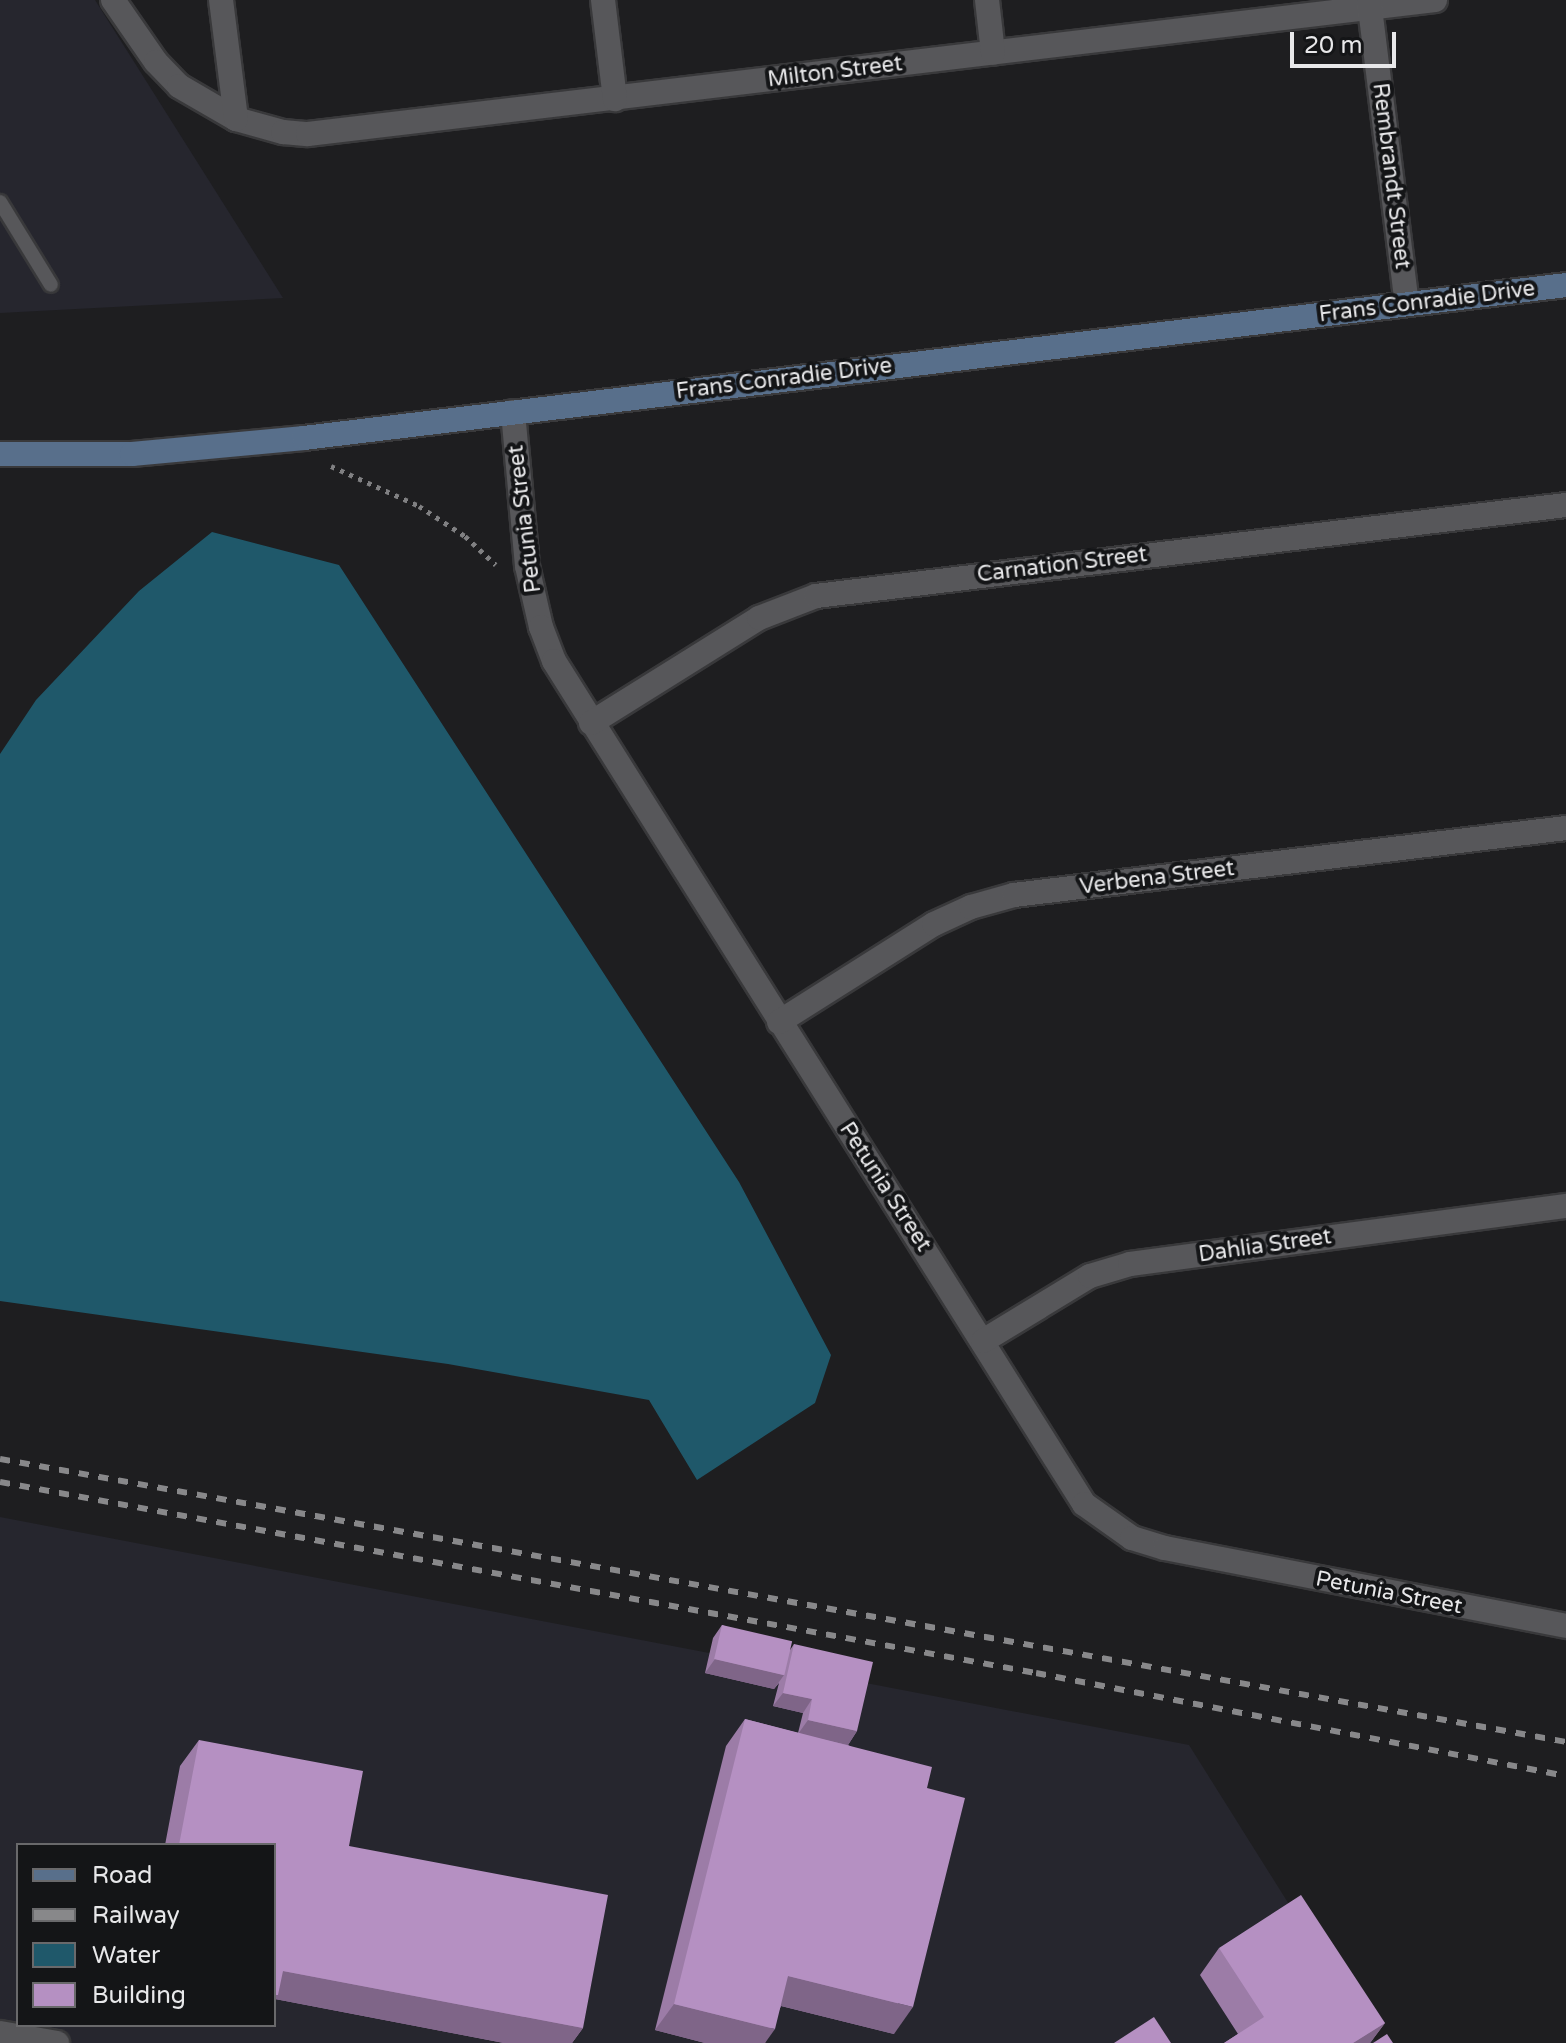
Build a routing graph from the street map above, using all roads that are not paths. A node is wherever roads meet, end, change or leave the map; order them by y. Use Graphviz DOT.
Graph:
graph roads {
  1 [pos="113,0"];
  2 [pos="221,0"];
  3 [pos="603,0"];
  4 [pos="987,0"];
  5 [pos="1435,0"];
  6 [pos="1370,4"];
  7 [pos="993,53"];
  8 [pos="615,99"];
  9 [pos="236,119"];
  10 [pos="0,202"];
  11 [pos="51,285"];
  12 [pos="1566,285"];
  13 [pos="1407,304"];
  14 [pos="513,412"];
  15 [pos="0,454"];
  16 [pos="1566,505"];
  17 [pos="591,723"];
  18 [pos="1566,828"];
  19 [pos="779,1022"];
  20 [pos="1566,1206"];
  21 [pos="983,1341"];
  22 [pos="1566,1626"];
  23 [pos="0,2033"];
  24 [pos="57,2043"];
  1 -- 9 [label="street, Milton Street"];
  2 -- 9 [label="street"];
  3 -- 8 [label="street"];
  4 -- 7 [label="street"];
  5 -- 6 [label="street, Milton Street"];
  6 -- 7 [label="street, Milton Street"];
  6 -- 13 [label="street, Rembrandt Street"];
  7 -- 8 [label="street, Milton Street"];
  8 -- 9 [label="street, Milton Street"];
  10 -- 11 [label="lane"];
  12 -- 13 [label="street, Frans Conradie Drive"];
  13 -- 14 [label="street, Frans Conradie Drive"];
  14 -- 15 [label="street, Frans Conradie Drive"];
  14 -- 17 [label="street, Petunia Street"];
  16 -- 17 [label="street, Carnation Street"];
  17 -- 19 [label="street, Petunia Street"];
  18 -- 19 [label="street, Verbena Street"];
  19 -- 21 [label="street, Petunia Street"];
  20 -- 21 [label="street, Dahlia Street"];
  21 -- 22 [label="street, Petunia Street"];
  23 -- 24 [label="street"];
}
